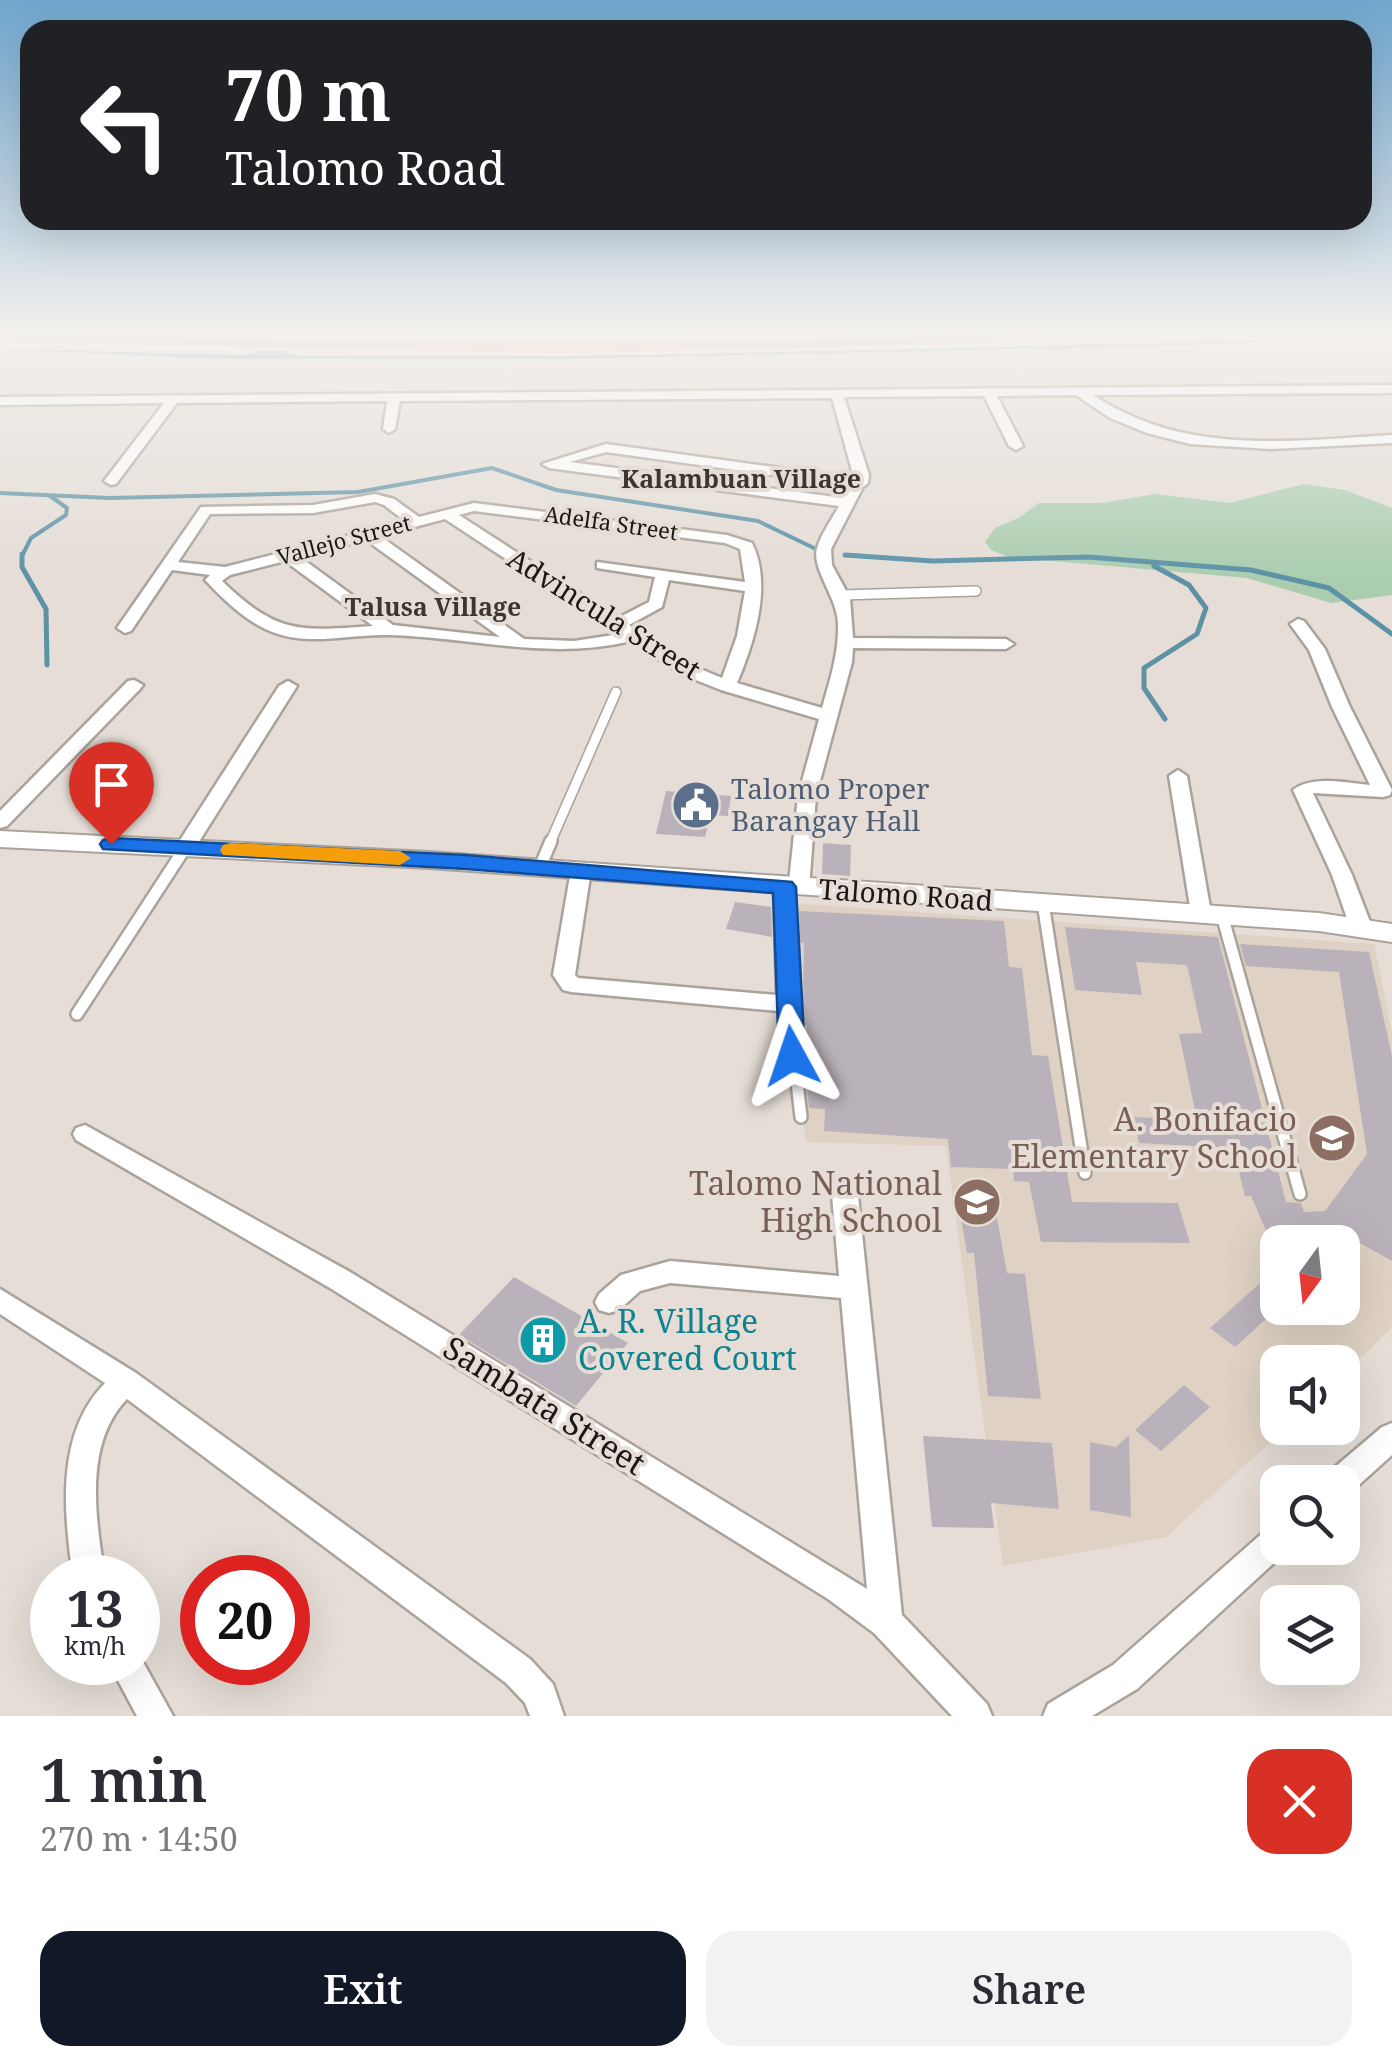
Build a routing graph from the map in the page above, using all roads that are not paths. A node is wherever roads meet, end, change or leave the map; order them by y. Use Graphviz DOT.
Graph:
graph roads {
  1 [pos="161,416"];
  2 [pos="391,416"];
  3 [pos="843,416"];
  4 [pos="1001,416"];
  5 [pos="1116,416"];
  6 [pos="389,429"];
  7 [pos="1392,439"];
  8 [pos="1016,446"];
  9 [pos="803,475"];
  10 [pos="111,481"];
  11 [pos="861,483"];
  12 [pos="791,496"];
  13 [pos="849,503"];
  14 [pos="474,507"];
  15 [pos="445,513"];
  16 [pos="414,521"];
  17 [pos="367,534"];
  18 [pos="287,555"];
  19 [pos="168,565"];
  20 [pos="602,565"];
  21 [pos="663,574"];
  22 [pos="219,575"];
  23 [pos="751,586"];
  24 [pos="976,591"];
  25 [pos="841,595"];
  26 [pos="1298,624"];
  27 [pos="618,625"];
  28 [pos="124,628"];
  29 [pos="389,630"];
  30 [pos="634,636"];
  31 [pos="519,643"];
  32 [pos="846,643"];
  33 [pos="1006,644"];
  34 [pos="134,685"];
  35 [pos="288,686"];
  36 [pos="727,686"];
  37 [pos="616,692"];
  38 [pos="829,716"];
  39 [pos="1178,776"];
  40 [pos="0,822"];
  41 [pos="0,839"];
  42 [pos="185,848"];
  43 [pos="540,867"];
  44 [pos="581,870"];
  45 [pos="791,887"];
  46 [pos="1043,903"];
  47 [pos="1212,914"];
  48 [pos="1361,927"];
  49 [pos="1392,933"];
  50 [pos="788,1004"];
  51 [pos="77,1014"];
  52 [pos="802,1117"];
  53 [pos="85,1134"];
  54 [pos="1085,1173"];
  55 [pos="1300,1194"];
  56 [pos="845,1195"];
  57 [pos="854,1288"];
  58 [pos="0,1300"];
  59 [pos="609,1302"];
  60 [pos="126,1382"];
  61 [pos="1391,1438"];
  62 [pos="1360,1465"];
  63 [pos="85,1555"];
  64 [pos="1260,1555"];
  65 [pos="886,1622"];
  66 [pos="138,1685"];
  67 [pos="156,1716"];
  68 [pos="547,1716"];
  69 [pos="975,1716"];
  70 [pos="1060,1716"];
  1 -- 10 [label="street"];
  2 -- 6 [label="street"];
  3 -- 11 [label="street"];
  4 -- 8 [label="street"];
  5 -- 7 [label="street"];
  9 -- 11 [label="street"];
  9 -- 12 [label="street"];
  9 -- 12 [label="street"];
  11 -- 13 [label="street"];
  12 -- 13 [label="street"];
  13 -- 25 [label="street"];
  14 -- 15 [label="street, Vallejo Street"];
  14 -- 23 [label="street, Adelfa Street"];
  15 -- 16 [label="street, Vallejo Street"];
  15 -- 27 [label="street, Advincula Street"];
  16 -- 17 [label="street, Vallejo Street"];
  16 -- 19 [label="street"];
  17 -- 18 [label="street, Vallejo Street"];
  17 -- 31 [label="street"];
  18 -- 22 [label="street, Vallejo Street"];
  18 -- 29 [label="street"];
  19 -- 22 [label="street"];
  19 -- 28 [label="street"];
  20 -- 21 [label="street"];
  21 -- 23 [label="street"];
  21 -- 27 [label="street"];
  22 -- 29 [label="street"];
  23 -- 36 [label="street"];
  24 -- 25 [label="lane"];
  25 -- 32 [label="street"];
  26 -- 48 [label="street"];
  27 -- 30 [label="street, Advincula Street"];
  29 -- 31 [label="street"];
  30 -- 31 [label="street"];
  30 -- 36 [label="street, Advincula Street"];
  32 -- 33 [label="street"];
  32 -- 38 [label="street"];
  34 -- 40 [label="street"];
  35 -- 42 [label="street"];
  36 -- 38 [label="street, Advincula Street"];
  37 -- 43 [label="lane"];
  38 -- 45 [label="street"];
  39 -- 47 [label="street"];
  41 -- 42 [label="street, Talomo Road"];
  42 -- 43 [label="street, Talomo Road"];
  42 -- 51 [label="lane"];
  43 -- 44 [label="street, Talomo Road"];
  44 -- 45 [label="street, Talomo Road"];
  44 -- 50 [label="street"];
  45 -- 46 [label="street, Talomo Road"];
  45 -- 50 [label="street"];
  46 -- 47 [label="street, Talomo Road"];
  46 -- 54 [label="lane"];
  47 -- 48 [label="street, Talomo Road"];
  47 -- 55 [label="lane"];
  48 -- 49 [label="street, Talomo Road"];
  50 -- 52 [label="lane"];
  53 -- 65 [label="street, Sambata Street"];
  56 -- 57 [label="street"];
  57 -- 59 [label="street"];
  57 -- 65 [label="street"];
  58 -- 60 [label="street"];
  60 -- 63 [label="street"];
  60 -- 68 [label="street"];
  61 -- 62 [label="street"];
  64 -- 70 [label="street"];
  65 -- 69 [label="street, Sambata Street"];
  66 -- 67 [label="street"];
}
